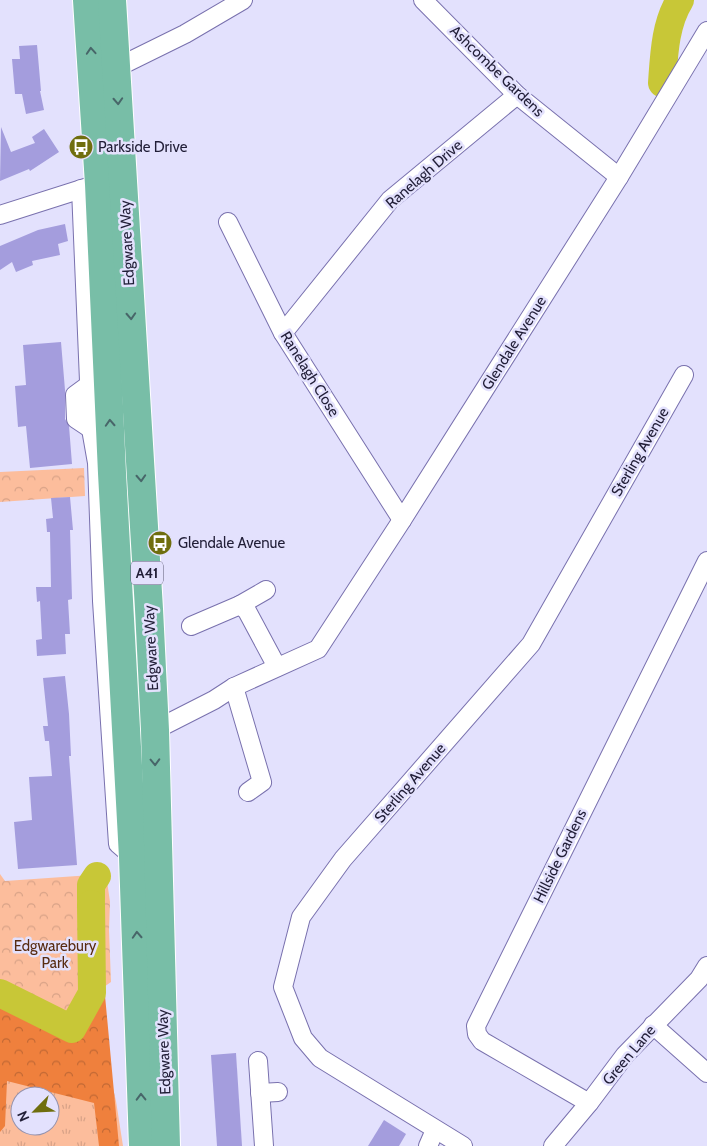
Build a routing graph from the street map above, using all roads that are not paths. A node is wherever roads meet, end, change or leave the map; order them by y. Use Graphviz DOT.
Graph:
graph roads {
  1 [pos="87,0"];
  2 [pos="112,0"];
  3 [pos="243,0"];
  4 [pos="424,0"];
  5 [pos="707,31"];
  6 [pos="116,68"];
  7 [pos="518,95"];
  8 [pos="619,177"];
  9 [pos="90,186"];
  10 [pos="0,215"];
  11 [pos="228,222"];
  12 [pos="283,332"];
  13 [pos="684,375"];
  14 [pos="402,520"];
  15 [pos="707,561"];
  16 [pos="266,590"];
  17 [pos="240,605"];
  18 [pos="191,626"];
  19 [pos="277,667"];
  20 [pos="234,686"];
  21 [pos="154,730"];
  22 [pos="248,792"];
  23 [pos="126,851"];
  24 [pos="707,966"];
  25 [pos="653,1025"];
  26 [pos="258,1061"];
  27 [pos="707,1073"];
  28 [pos="278,1092"];
  29 [pos="260,1093"];
  30 [pos="589,1104"];
  31 [pos="431,1138"];
  32 [pos="142,1146"];
  33 [pos="166,1146"];
  34 [pos="264,1146"];
  35 [pos="463,1146"];
  36 [pos="553,1146"];
  9 -- 1 [label="highway, Edgware Way / A41, one-way"];
  2 -- 6 [label="highway, Edgware Way / A41"];
  3 -- 6 [label="street"];
  4 -- 7 [label="street, Ashcombe Gardens"];
  5 -- 8 [label="street, Glendale Avenue"];
  6 -- 21 [label="highway, Edgware Way / A41, one-way"];
  7 -- 8 [label="street, Ashcombe Gardens"];
  7 -- 12 [label="street, Ranelagh Drive"];
  8 -- 14 [label="street, Glendale Avenue"];
  9 -- 10 [label="street"];
  23 -- 9 [label="highway, Edgware Way / A41, one-way"];
  9 -- 23 [label="street, Edgware Way"];
  11 -- 12 [label="street, Ranelagh Close"];
  12 -- 14 [label="street, Ranelagh Close"];
  13 -- 31 [label="street, Sterling Avenue"];
  14 -- 19 [label="street, Glendale Avenue"];
  15 -- 30 [label="street, Hillside Gardens"];
  16 -- 17 [label="street"];
  17 -- 18 [label="street"];
  17 -- 19 [label="street"];
  19 -- 20 [label="street, Glendale Avenue"];
  20 -- 21 [label="street, Glendale Avenue"];
  20 -- 22 [label="street"];
  21 -- 33 [label="highway, Edgware Way / A41, one-way"];
  32 -- 23 [label="highway, Edgware Way / A41, one-way"];
  24 -- 25 [label="street, Green Lane"];
  25 -- 27 [label="street"];
  25 -- 30 [label="street, Green Lane"];
  26 -- 29 [label="street"];
  28 -- 29 [label="street"];
  29 -- 34 [label="street"];
  30 -- 36 [label="street, Green Lane"];
  31 -- 35 [label="street, Sterling Avenue"];
}
